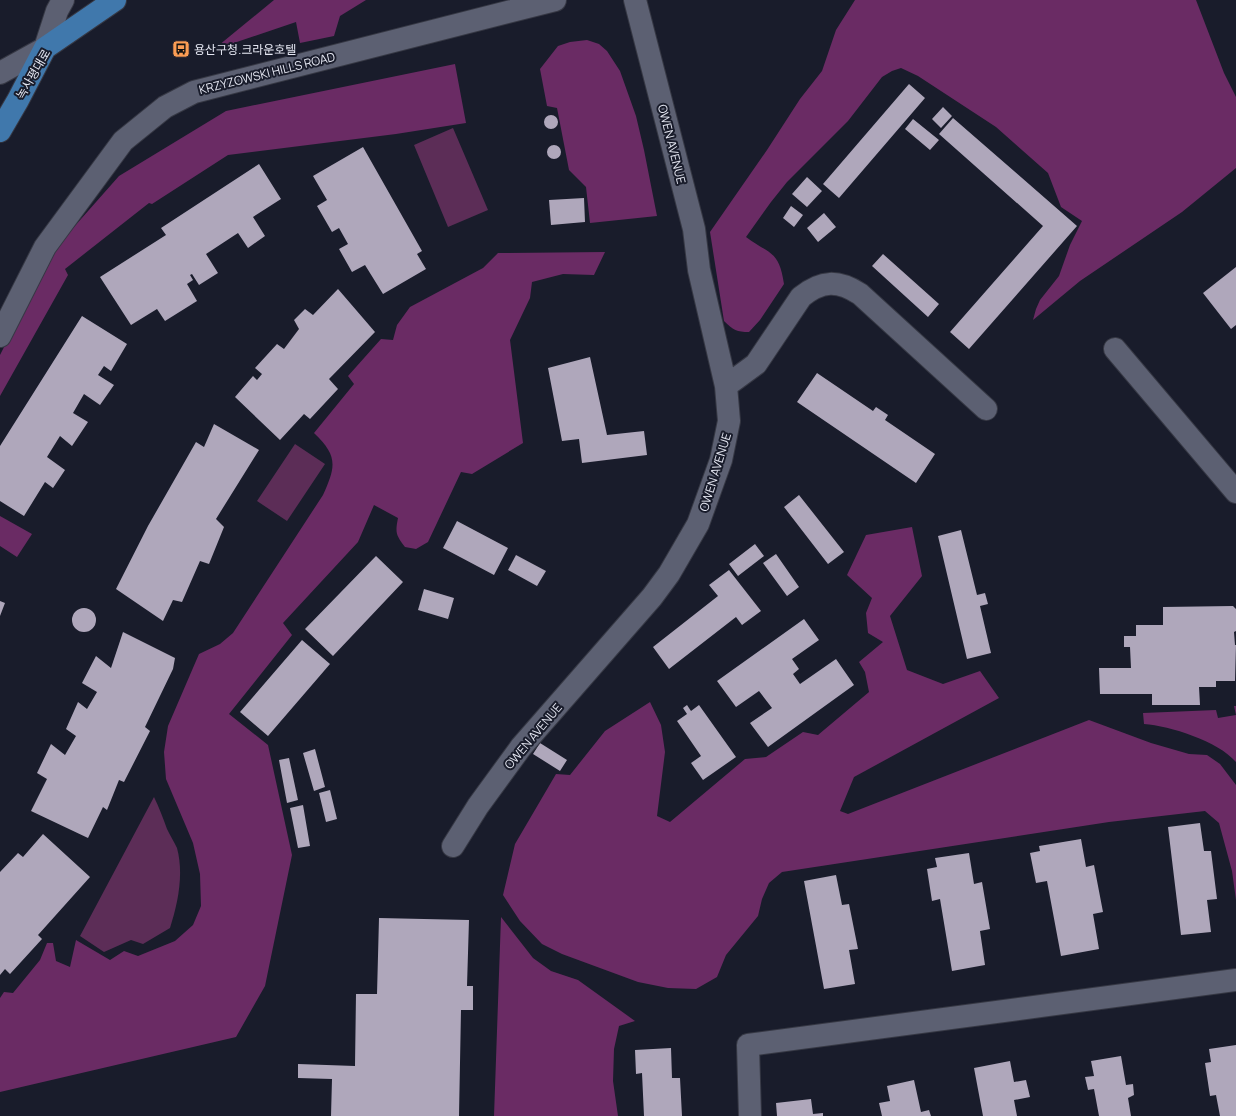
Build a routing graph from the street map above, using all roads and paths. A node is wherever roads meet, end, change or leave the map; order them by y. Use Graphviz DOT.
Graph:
graph roads {
  1 [pos="63,0"];
  2 [pos="115,0"];
  3 [pos="555,0"];
  4 [pos="635,0"];
  5 [pos="45,48"];
  6 [pos="0,73"];
  7 [pos="0,131"];
  8 [pos="0,336"];
  9 [pos="1115,349"];
  10 [pos="726,386"];
  11 [pos="986,408"];
  12 [pos="1236,492"];
  13 [pos="453,846"];
  14 [pos="1236,980"];
  15 [pos="750,1116"];
  1 -- 5 [label="street"];
  2 -- 5 [label="main road, 녹사평대로"];
  3 -- 8 [label="street, KRZYZOWSKI HILLS ROAD"];
  4 -- 10 [label="street, OWEN AVENUE"];
  5 -- 6 [label="street"];
  5 -- 7 [label="main road, 녹사평대로"];
  9 -- 12 [label="street"];
  10 -- 11 [label="street"];
  10 -- 13 [label="street, OWEN AVENUE"];
  14 -- 15 [label="street"];
}
